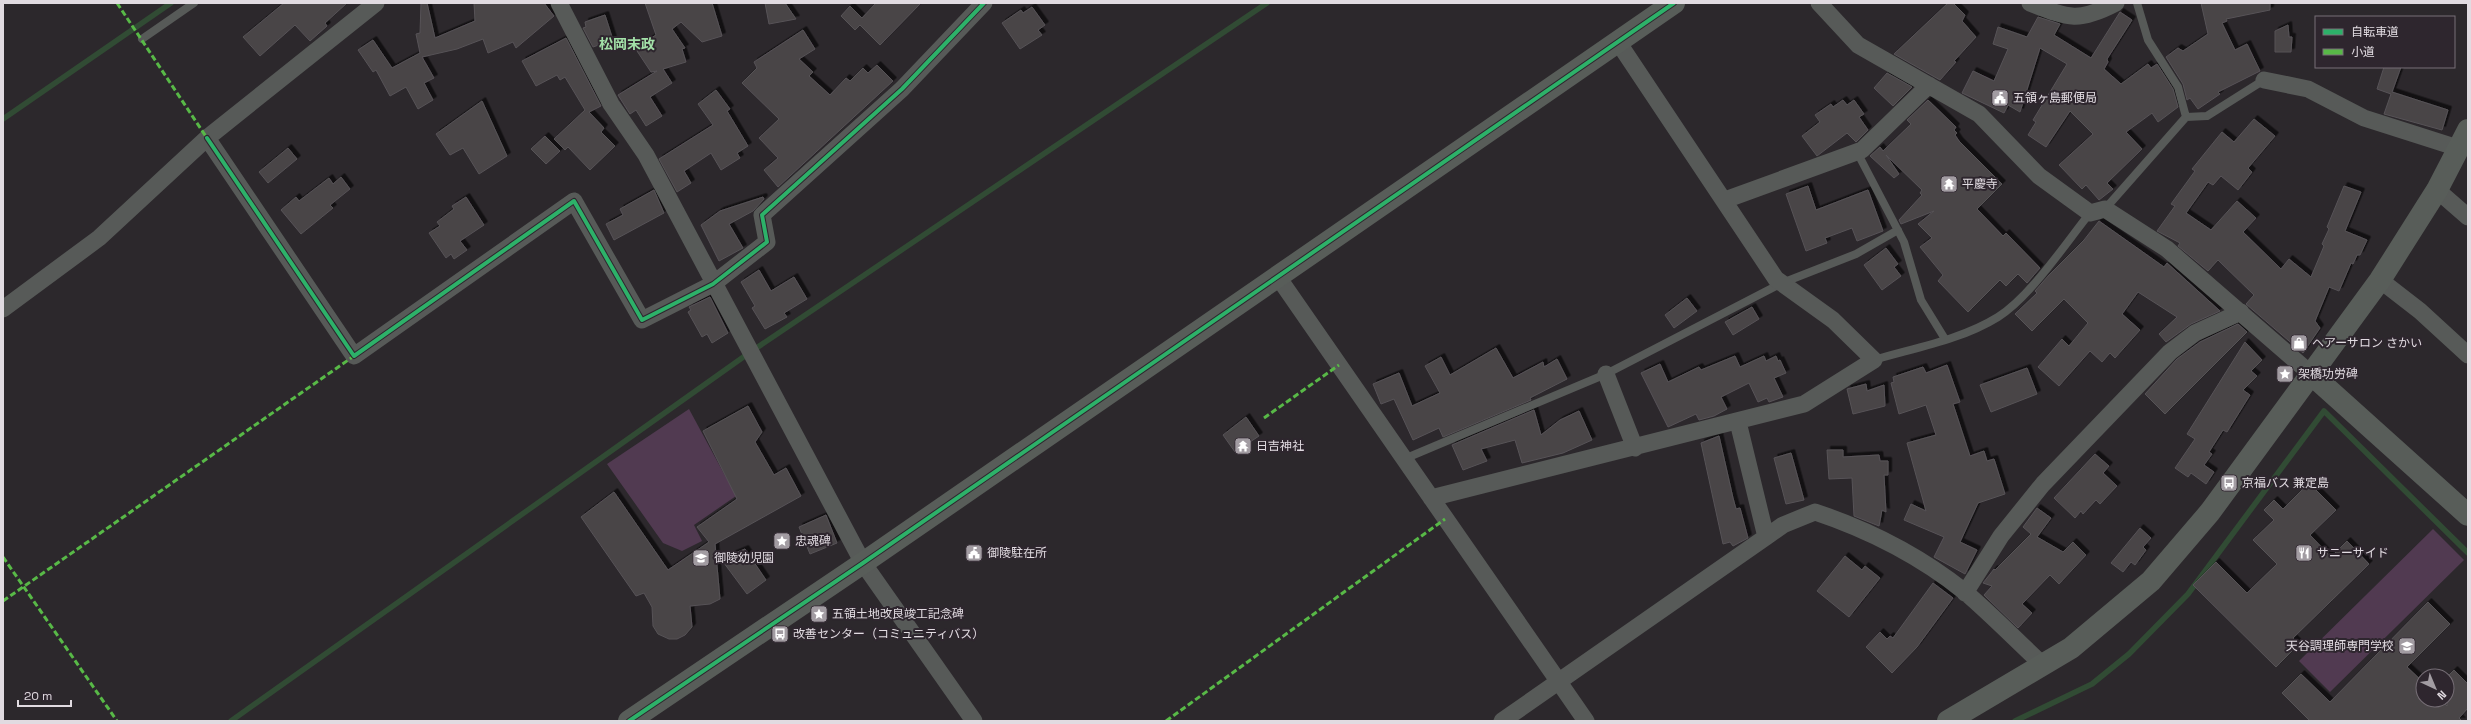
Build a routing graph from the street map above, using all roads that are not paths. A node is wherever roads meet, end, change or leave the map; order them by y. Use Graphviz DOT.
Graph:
graph roads {
  1 [pos="194,3"];
  2 [pos="559,3"];
  3 [pos="984,3"];
  4 [pos="1674,3"];
  5 [pos="1818,3"];
  6 [pos="2030,3"];
  7 [pos="2116,3"];
  8 [pos="2136,3"];
  9 [pos="369,5"];
  10 [pos="142,39"];
  11 [pos="1618,42"];
  12 [pos="2264,80"];
  13 [pos="1929,85"];
  14 [pos="2186,117"];
  15 [pos="207,138"];
  16 [pos="2463,139"];
  17 [pos="1857,152"];
  18 [pos="2437,190"];
  19 [pos="1725,200"];
  20 [pos="2098,210"];
  21 [pos="2468,217"];
  22 [pos="1898,230"];
  23 [pos="1278,277"];
  24 [pos="2380,280"];
  25 [pos="1782,283"];
  26 [pos="713,284"];
  27 [pos="3,309"];
  28 [pos="2241,312"];
  29 [pos="1945,339"];
  30 [pos="2468,355"];
  31 [pos="1874,360"];
  32 [pos="1606,374"];
  33 [pos="2311,374"];
  34 [pos="1738,422"];
  35 [pos="1635,448"];
  36 [pos="1404,458"];
  37 [pos="1431,498"];
  38 [pos="2468,515"];
  39 [pos="1766,537"];
  40 [pos="863,563"];
  41 [pos="1965,593"];
  42 [pos="2043,665"];
  43 [pos="1558,681"];
  44 [pos="629,721"];
  45 [pos="974,721"];
  46 [pos="1502,721"];
  47 [pos="1586,721"];
  48 [pos="1948,721"];
  1 -- 10 [label="lane"];
  2 -- 26 [label="street"];
  3 -- 26 [label="street"];
  4 -- 11 [label="street"];
  5 -- 13 [label="street"];
  6 -- 7 [label="street"];
  8 -- 14 [label="lane"];
  9 -- 15 [label="street"];
  11 -- 19 [label="street"];
  11 -- 23 [label="street"];
  12 -- 14 [label="lane"];
  12 -- 16 [label="street"];
  13 -- 17 [label="street"];
  13 -- 20 [label="street"];
  14 -- 20 [label="lane"];
  15 -- 26 [label="street"];
  15 -- 27 [label="street"];
  16 -- 18 [label="street"];
  17 -- 19 [label="street"];
  17 -- 22 [label="lane"];
  18 -- 21 [label="street"];
  18 -- 24 [label="street"];
  19 -- 25 [label="street"];
  20 -- 28 [label="street"];
  20 -- 29 [label="lane"];
  22 -- 25 [label="lane"];
  22 -- 29 [label="lane"];
  23 -- 36 [label="street"];
  23 -- 40 [label="street"];
  24 -- 30 [label="street"];
  24 -- 33 [label="street"];
  25 -- 31 [label="street"];
  25 -- 32 [label="lane"];
  26 -- 40 [label="street"];
  28 -- 33 [label="street"];
  28 -- 41 [label="street"];
  29 -- 31 [label="lane"];
  31 -- 34 [label="street"];
  32 -- 35 [label="street"];
  32 -- 36 [label="lane"];
  33 -- 38 [label="street"];
  33 -- 42 [label="street"];
  34 -- 35 [label="street"];
  34 -- 39 [label="street"];
  35 -- 37 [label="street"];
  36 -- 37 [label="street"];
  37 -- 43 [label="street"];
  39 -- 41 [label="street"];
  39 -- 43 [label="street"];
  40 -- 44 [label="street"];
  40 -- 45 [label="street"];
  41 -- 42 [label="street"];
  42 -- 48 [label="street"];
  43 -- 46 [label="street"];
  43 -- 47 [label="street"];
}
